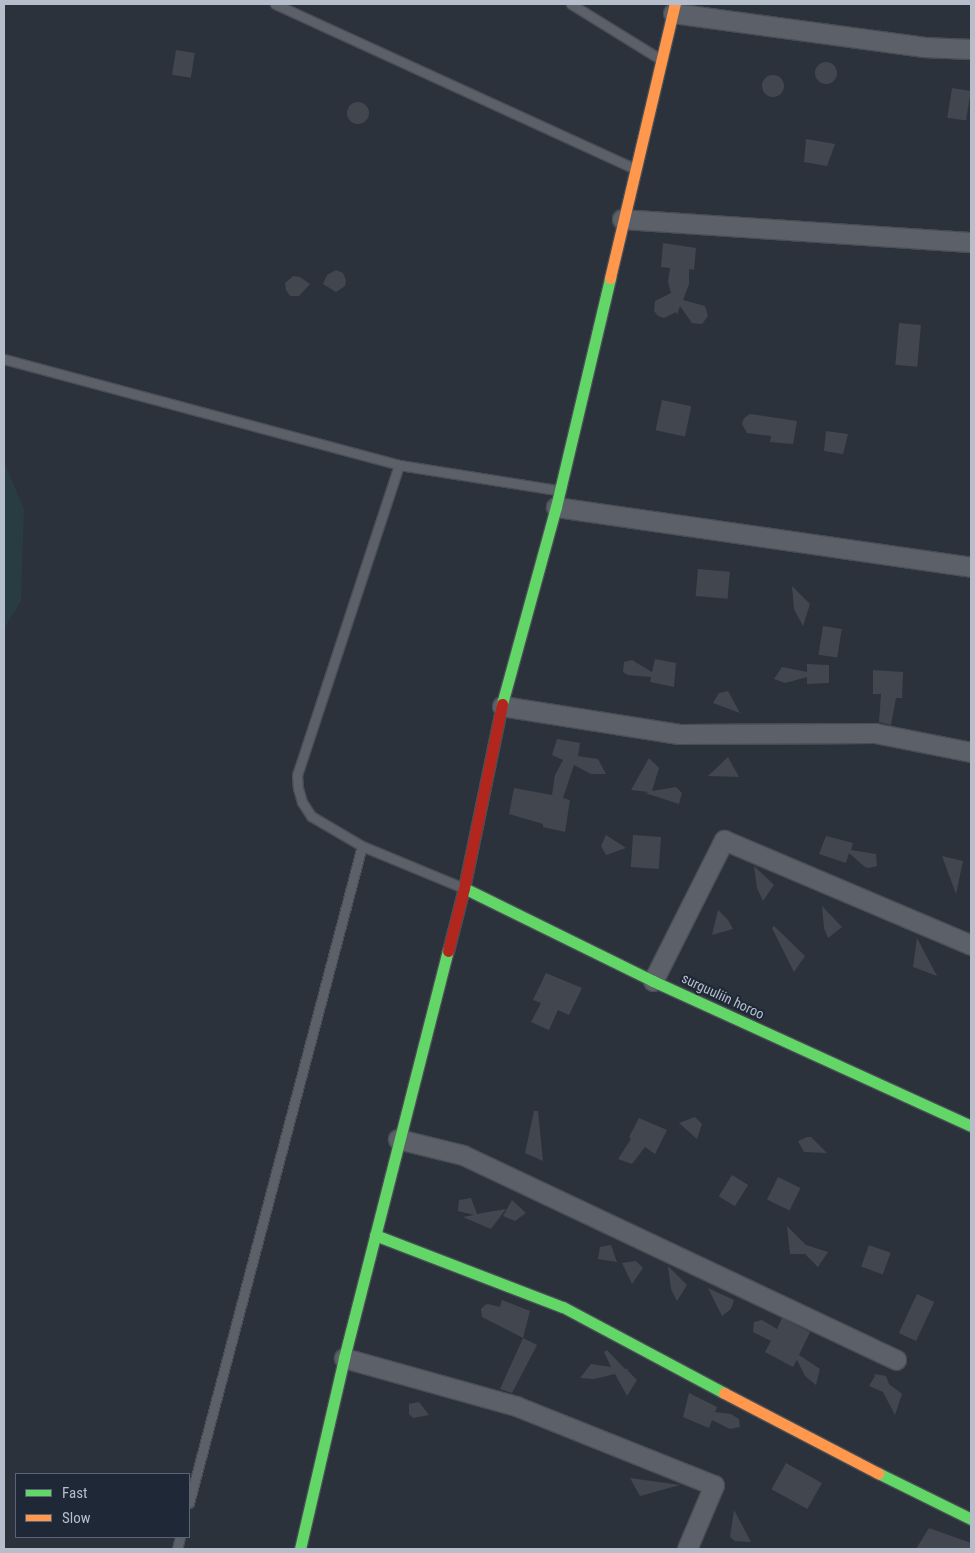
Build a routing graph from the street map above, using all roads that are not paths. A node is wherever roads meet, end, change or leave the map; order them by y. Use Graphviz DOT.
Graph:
graph roads {
  1 [pos="275,4"];
  2 [pos="572,4"];
  3 [pos="674,8"];
  4 [pos="971,49"];
  5 [pos="662,60"];
  6 [pos="635,169"];
  7 [pos="622,218"];
  8 [pos="971,242"];
  9 [pos="4,359"];
  10 [pos="399,465"];
  11 [pos="558,499"];
  12 [pos="971,568"];
  13 [pos="502,706"];
  14 [pos="971,752"];
  15 [pos="362,846"];
  16 [pos="464,888"];
  17 [pos="971,945"];
  18 [pos="653,981"];
  19 [pos="971,1126"];
  20 [pos="398,1139"];
  21 [pos="375,1235"];
  22 [pos="344,1358"];
  23 [pos="896,1360"];
  24 [pos="190,1499"];
  25 [pos="971,1519"];
  26 [pos="300,1549"];
  27 [pos="687,1549"];
  1 -- 6 [label="lane"];
  2 -- 5 [label="lane"];
  3 -- 4 [label="street"];
  3 -- 5 [label="street"];
  5 -- 6 [label="street"];
  6 -- 7 [label="street"];
  7 -- 8 [label="street"];
  7 -- 11 [label="street"];
  9 -- 10 [label="lane"];
  10 -- 11 [label="lane"];
  10 -- 15 [label="lane"];
  11 -- 12 [label="street"];
  11 -- 13 [label="street"];
  13 -- 14 [label="street"];
  13 -- 16 [label="street"];
  15 -- 16 [label="lane"];
  15 -- 24 [label="lane"];
  16 -- 18 [label="street, surguuliin horoo"];
  16 -- 20 [label="street"];
  17 -- 18 [label="street"];
  18 -- 19 [label="street, surguuliin horoo"];
  20 -- 21 [label="street"];
  20 -- 23 [label="street"];
  21 -- 22 [label="street"];
  21 -- 25 [label="street"];
  22 -- 26 [label="street"];
  22 -- 27 [label="street"];
}
